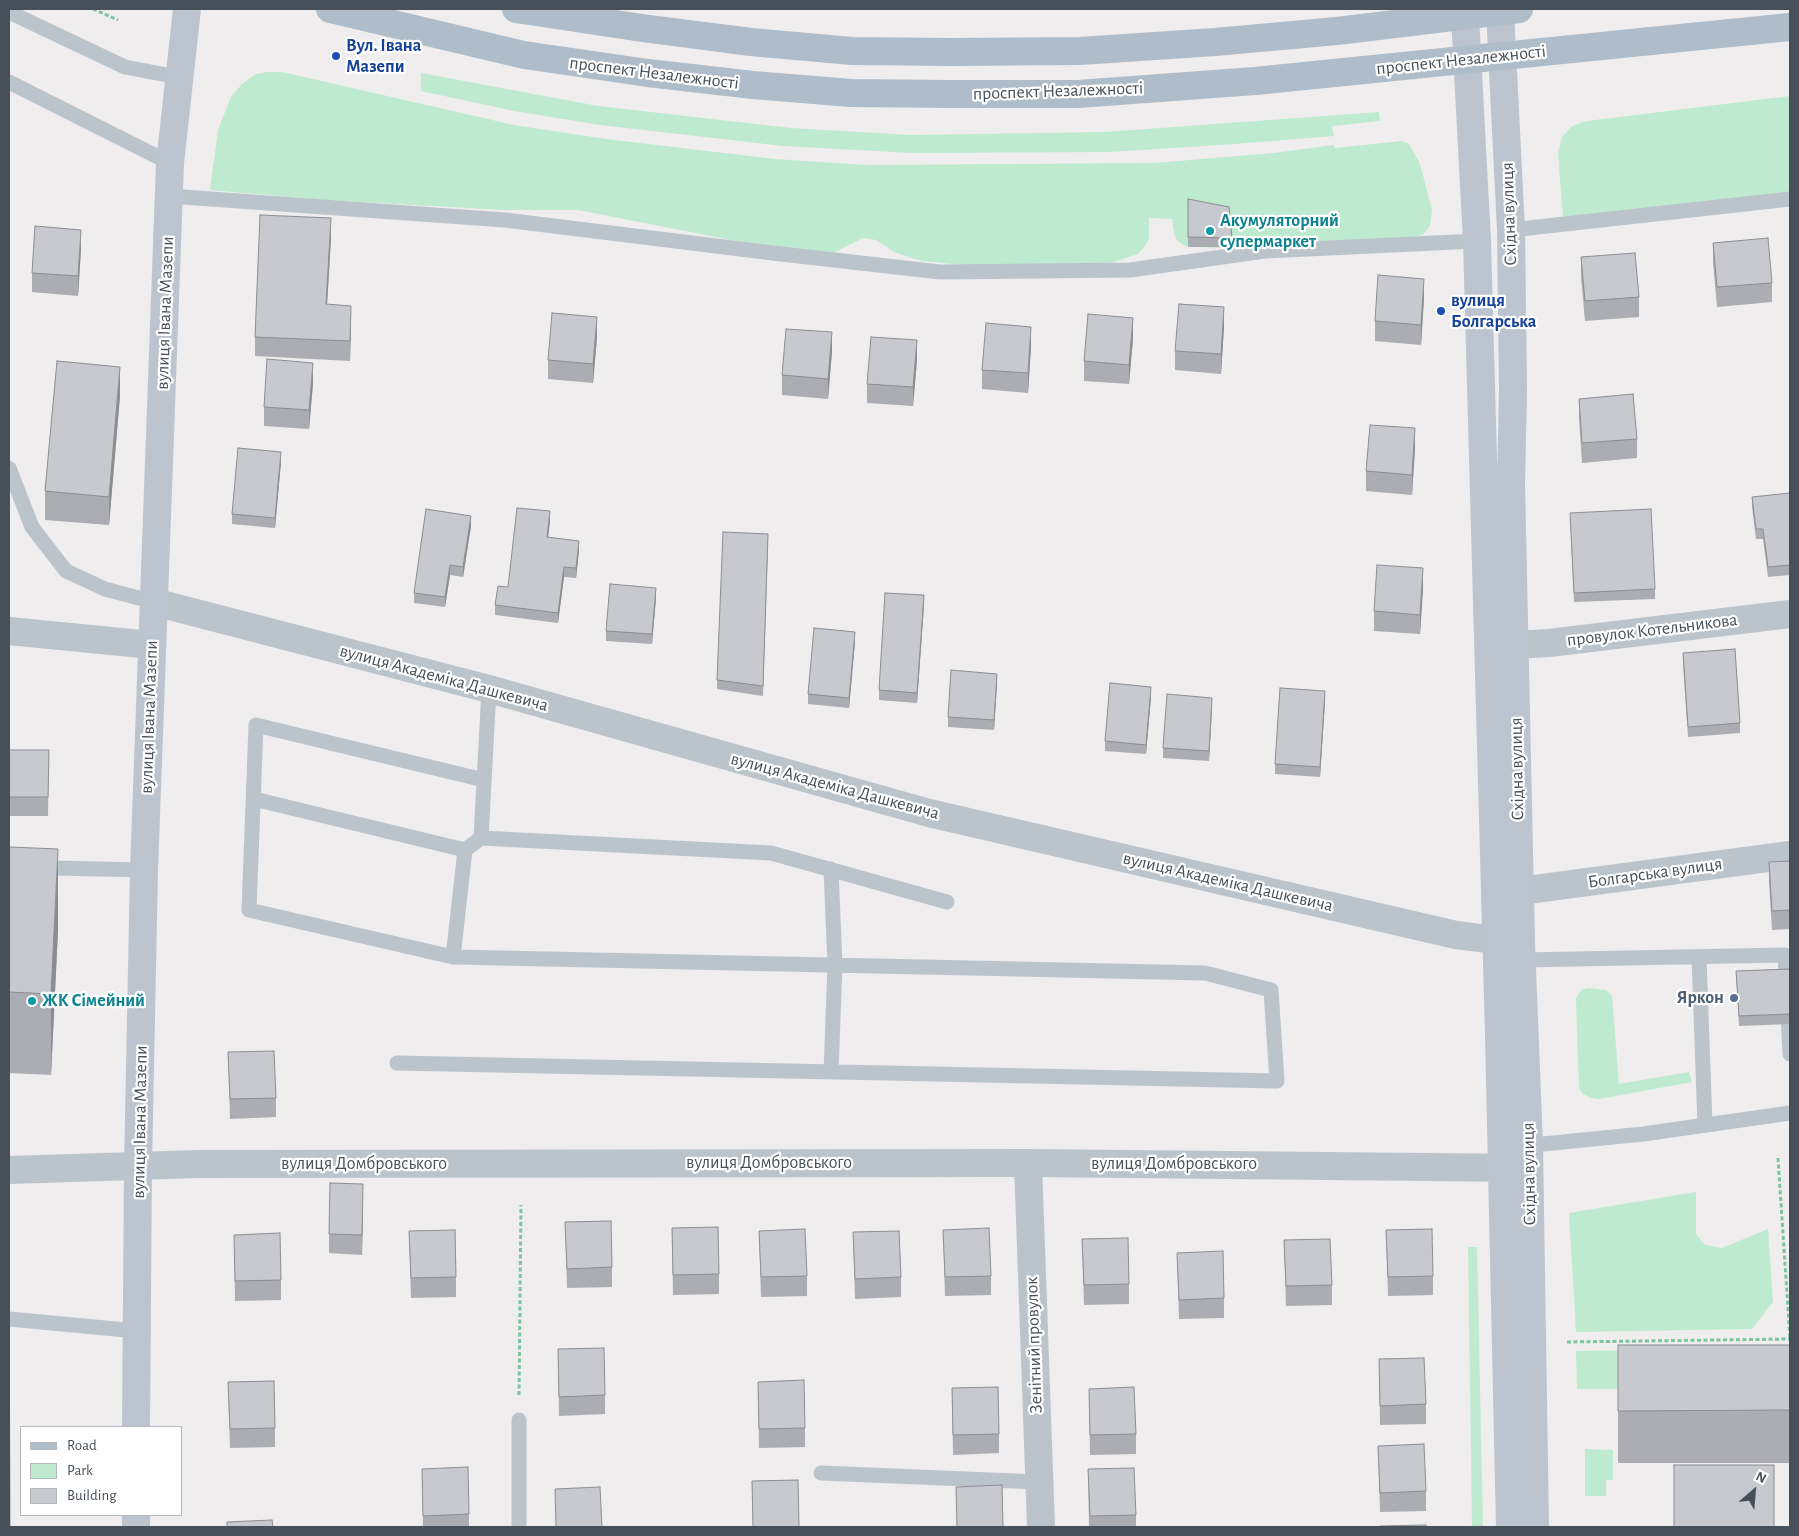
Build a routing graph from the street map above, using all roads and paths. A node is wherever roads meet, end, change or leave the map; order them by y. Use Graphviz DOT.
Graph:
graph roads {
  1 [pos="93,9"];
  2 [pos="187,9"];
  3 [pos="330,9"];
  4 [pos="516,9"];
  5 [pos="1503,10"];
  6 [pos="9,12"];
  7 [pos="1465,16"];
  8 [pos="118,20"];
  9 [pos="1790,27"];
  10 [pos="1502,56"];
  11 [pos="1466,60"];
  12 [pos="178,77"];
  13 [pos="9,82"];
  14 [pos="170,163"];
  15 [pos="169,196"];
  16 [pos="1790,199"];
  17 [pos="1511,230"];
  18 [pos="1477,241"];
  19 [pos="9,468"];
  20 [pos="154,602"];
  21 [pos="1790,614"];
  22 [pos="9,631"];
  23 [pos="152,645"];
  24 [pos="1514,645"];
  25 [pos="489,690"];
  26 [pos="484,780"];
  27 [pos="254,800"];
  28 [pos="481,838"];
  29 [pos="465,850"];
  30 [pos="1790,855"];
  31 [pos="9,867"];
  32 [pos="832,869"];
  33 [pos="144,870"];
  34 [pos="1520,892"];
  35 [pos="947,902"];
  36 [pos="1513,948"];
  37 [pos="453,957"];
  38 [pos="1699,957"];
  39 [pos="835,965"];
  40 [pos="1790,1054"];
  41 [pos="398,1063"];
  42 [pos="831,1072"];
  43 [pos="1790,1113"];
  44 [pos="1705,1125"];
  45 [pos="1516,1157"];
  46 [pos="1778,1158"];
  47 [pos="1028,1163"];
  48 [pos="138,1166"];
  49 [pos="9,1170"];
  50 [pos="521,1205"];
  51 [pos="9,1319"];
  52 [pos="137,1331"];
  53 [pos="1790,1339"];
  54 [pos="1755,1340"];
  55 [pos="1667,1341"];
  56 [pos="1567,1342"];
  57 [pos="1755,1349"];
  58 [pos="1667,1350"];
  59 [pos="519,1420"];
  60 [pos="136,1426"];
  61 [pos="821,1473"];
  62 [pos="1038,1482"];
  63 [pos="519,1527"];
  64 [pos="1041,1527"];
  65 [pos="1510,1527"];
  66 [pos="1535,1527"];
  1 -- 8 [label="path"];
  2 -- 12 [label="main road, вулиця Івана Мазепи"];
  3 -- 11 [label="main road, проспект Незалежності"];
  4 -- 7 [label="main road"];
  5 -- 7 [label="main road"];
  5 -- 10 [label="main road, Східна вулиця"];
  6 -- 12 [label="lane"];
  7 -- 11 [label="main road, Східна вулиця"];
  9 -- 10 [label="main road, проспект Незалежності"];
  10 -- 11 [label="main road, проспект Незалежності"];
  10 -- 17 [label="main road, Східна вулиця"];
  11 -- 18 [label="main road, Східна вулиця"];
  12 -- 14 [label="main road, вулиця Івана Мазепи"];
  13 -- 14 [label="lane"];
  14 -- 15 [label="main road, вулиця Івана Мазепи"];
  15 -- 18 [label="lane"];
  15 -- 20 [label="main road, вулиця Івана Мазепи"];
  16 -- 17 [label="lane"];
  17 -- 24 [label="main road, Східна вулиця"];
  18 -- 36 [label="main road, Східна вулиця"];
  19 -- 20 [label="lane"];
  20 -- 23 [label="main road, вулиця Івана Мазепи"];
  20 -- 25 [label="street, вулиця Академіка Дашкевича"];
  21 -- 24 [label="street, провулок Котельникова"];
  22 -- 23 [label="street"];
  23 -- 33 [label="main road, вулиця Івана Мазепи"];
  24 -- 34 [label="main road, Східна вулиця"];
  25 -- 26 [label="lane"];
  25 -- 36 [label="street, вулиця Академіка Дашкевича"];
  26 -- 27 [label="lane"];
  26 -- 28 [label="lane"];
  27 -- 29 [label="lane"];
  27 -- 37 [label="lane"];
  28 -- 29 [label="lane"];
  28 -- 32 [label="lane"];
  29 -- 37 [label="lane"];
  30 -- 34 [label="street, Болгарська вулиця"];
  31 -- 33 [label="lane"];
  32 -- 35 [label="lane"];
  32 -- 39 [label="lane"];
  33 -- 48 [label="main road, вулиця Івана Мазепи"];
  34 -- 36 [label="main road, Східна вулиця"];
  36 -- 38 [label="lane"];
  36 -- 45 [label="main road, Східна вулиця"];
  37 -- 39 [label="lane"];
  38 -- 40 [label="lane"];
  38 -- 44 [label="lane"];
  39 -- 42 [label="lane"];
  39 -- 42 [label="lane"];
  41 -- 42 [label="lane"];
  43 -- 44 [label="lane"];
  44 -- 45 [label="lane"];
  45 -- 47 [label="street, вулиця Домбровського"];
  45 -- 65 [label="main road, Східна вулиця"];
  45 -- 66 [label="main road, Східна вулиця"];
  46 -- 53 [label="path"];
  47 -- 48 [label="street, вулиця Домбровського"];
  47 -- 62 [label="street, Зенітний провулок"];
  48 -- 49 [label="street, вулиця Домбровського"];
  48 -- 52 [label="main road, вулиця Івана Мазепи"];
  50 -- 59 [label="path"];
  51 -- 52 [label="lane"];
  52 -- 60 [label="main road, вулиця Івана Мазепи"];
  53 -- 54 [label="path"];
  54 -- 55 [label="path"];
  54 -- 57 [label="path"];
  55 -- 56 [label="path"];
  55 -- 58 [label="path"];
  59 -- 63 [label="lane"];
  61 -- 62 [label="lane"];
  62 -- 64 [label="street, Зенітний провулок"];
}
